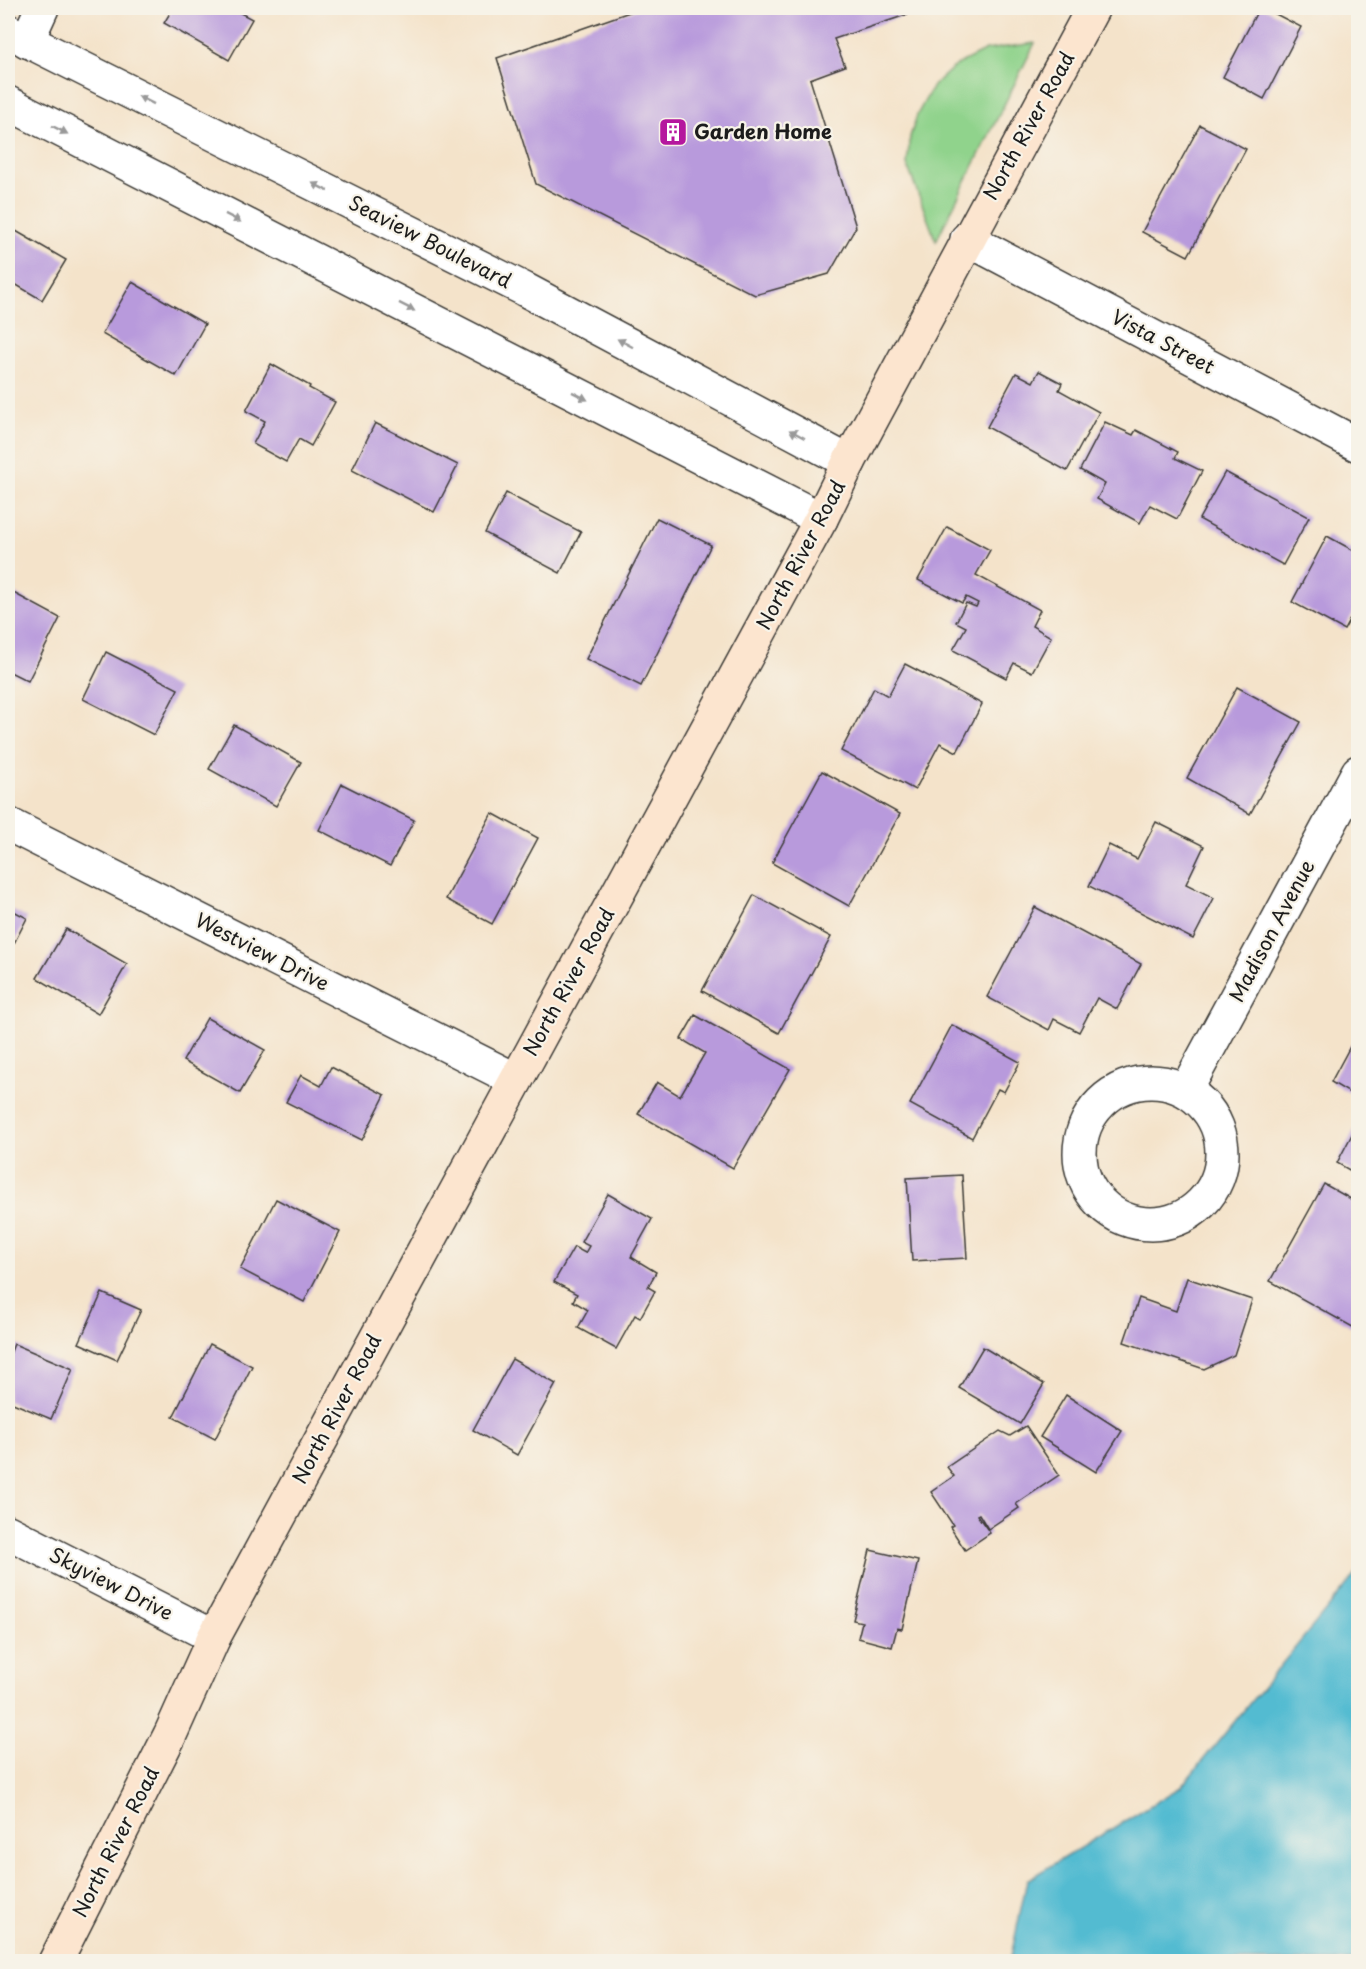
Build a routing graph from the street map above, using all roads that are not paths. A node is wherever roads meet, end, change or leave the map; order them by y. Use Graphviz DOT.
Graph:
graph roads {
  1 [pos="42,8"];
  2 [pos="1093,8"];
  3 [pos="17,36"];
  4 [pos="8,103"];
  5 [pos="967,239"];
  6 [pos="1359,445"];
  7 [pos="849,462"];
  8 [pos="821,519"];
  9 [pos="1359,772"];
  10 [pos="8,824"];
  11 [pos="516,1080"];
  12 [pos="1186,1090"];
  13 [pos="8,1532"];
  14 [pos="214,1636"];
  15 [pos="54,1962"];
  1 -- 3 [label="street"];
  2 -- 5 [label="main road, North River Road"];
  7 -- 3 [label="street, Seaview Boulevard, one-way"];
  4 -- 8 [label="street, one-way"];
  5 -- 6 [label="street, Vista Street"];
  5 -- 7 [label="main road, North River Road"];
  7 -- 8 [label="main road, North River Road"];
  8 -- 11 [label="main road, North River Road"];
  9 -- 12 [label="street, Madison Avenue"];
  10 -- 11 [label="street, Westview Drive"];
  11 -- 14 [label="main road, North River Road"];
  12 -- 12 [label="street"];
  13 -- 14 [label="street, Skyview Drive"];
  14 -- 15 [label="main road, North River Road"];
}
